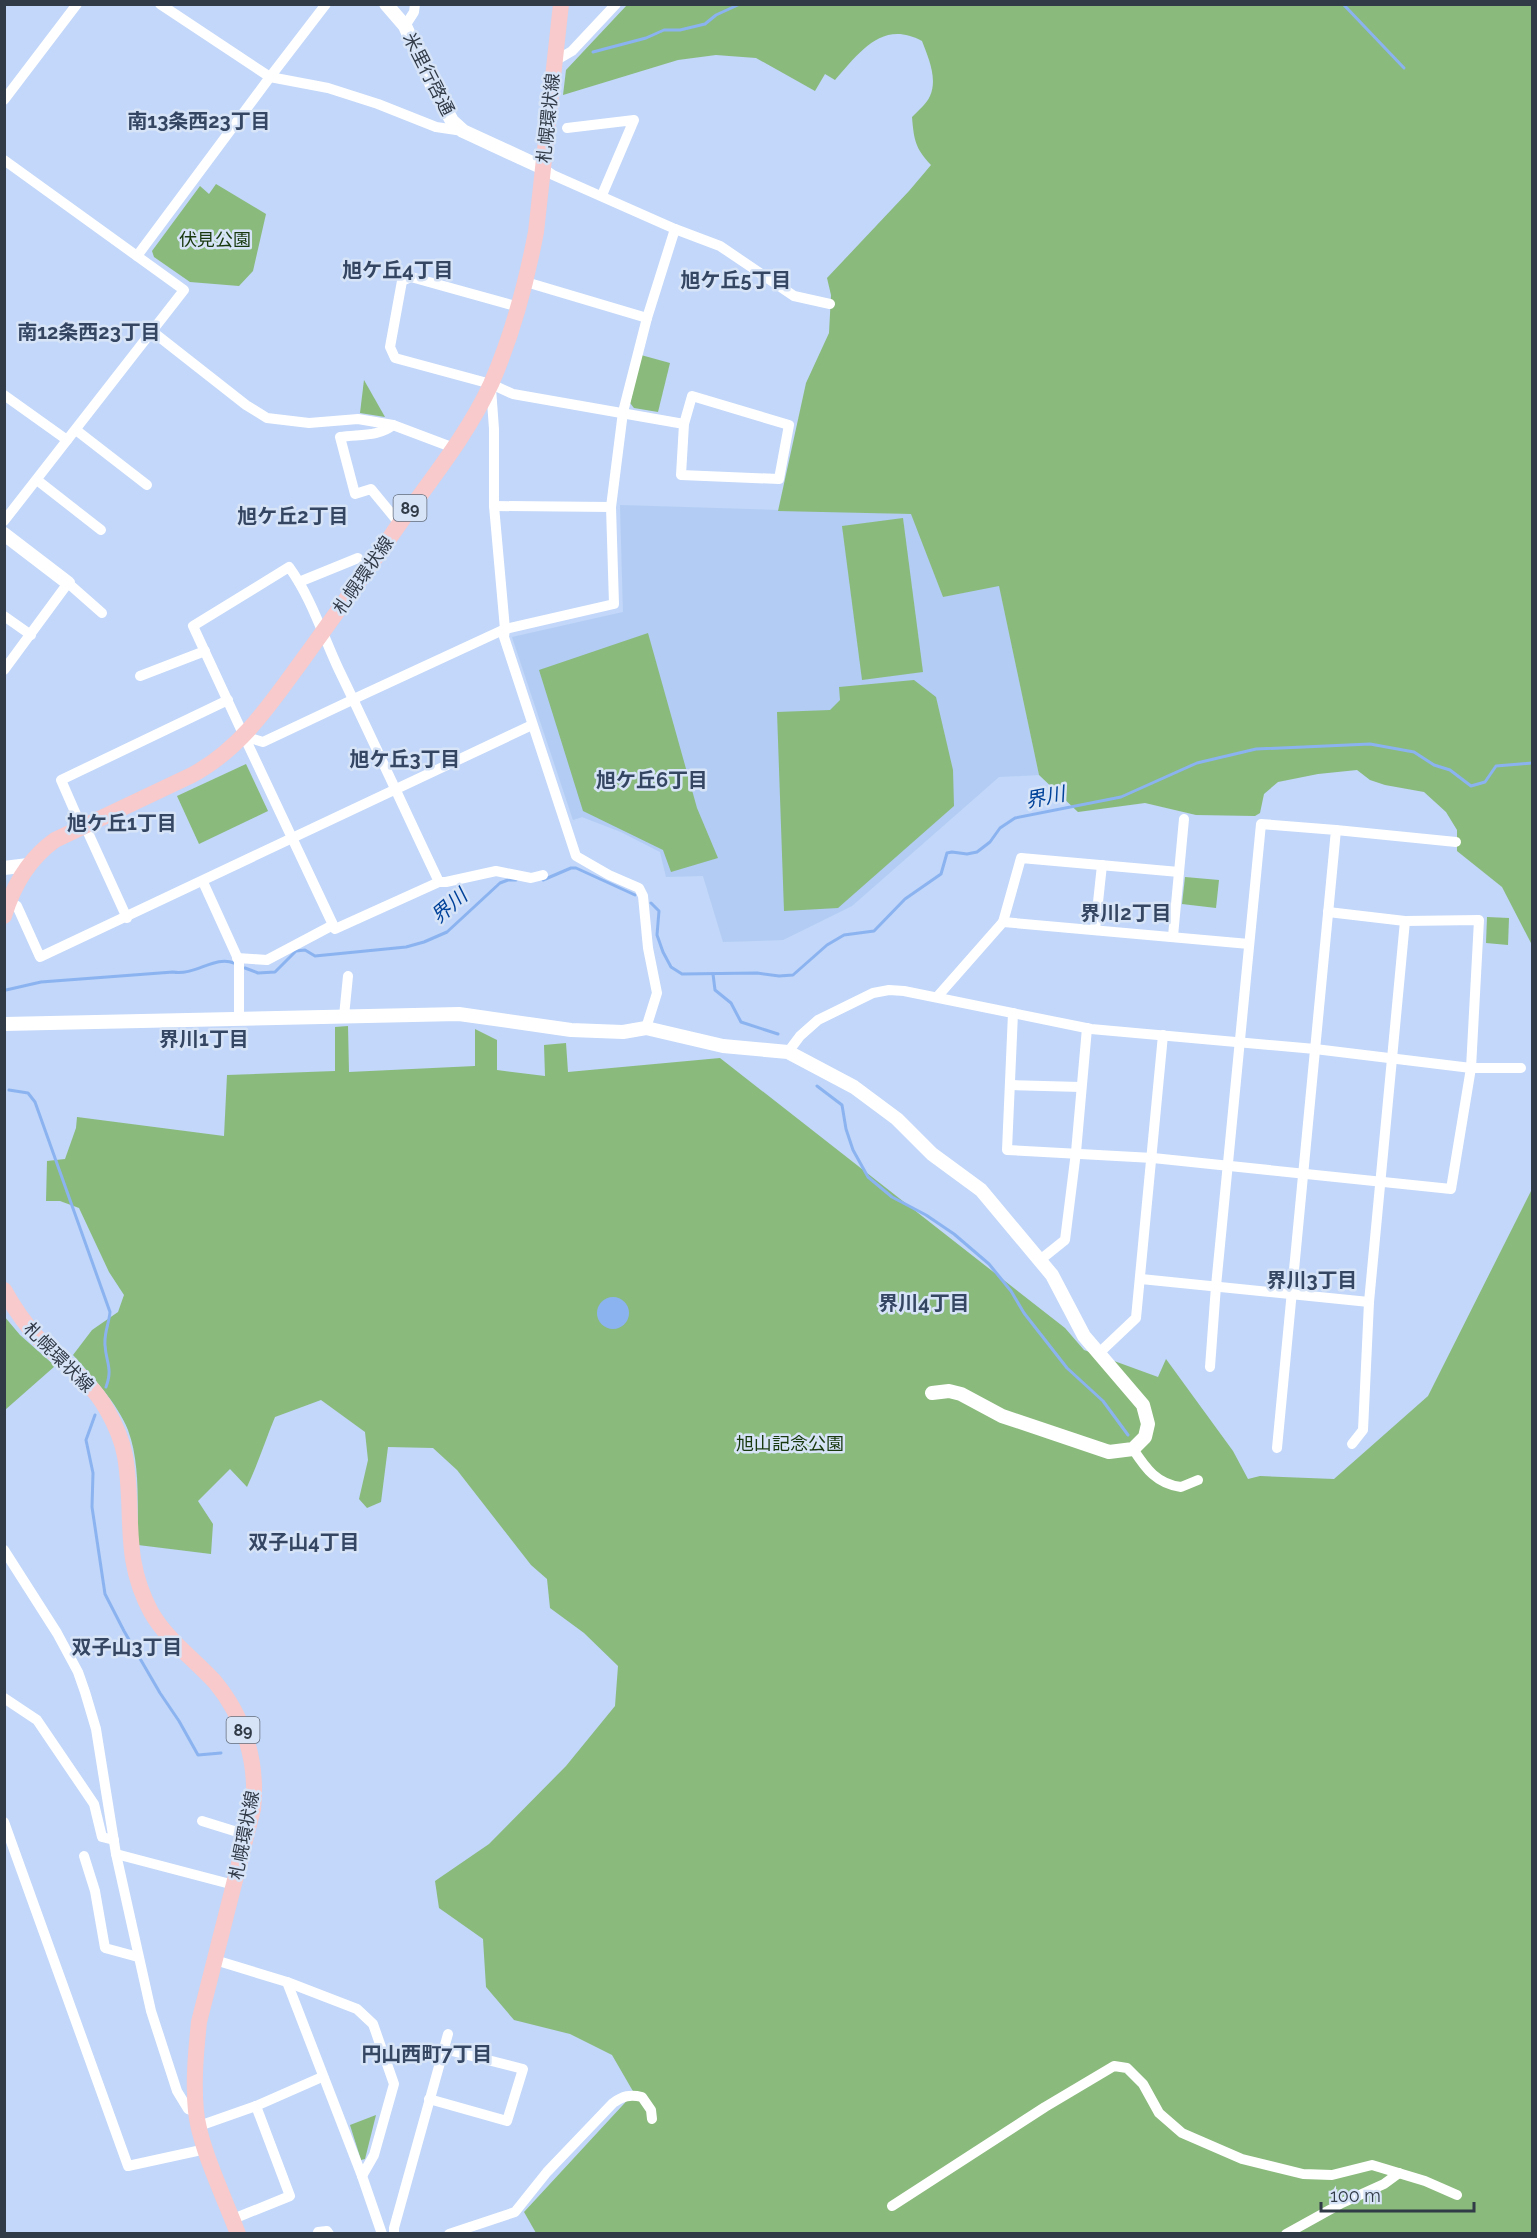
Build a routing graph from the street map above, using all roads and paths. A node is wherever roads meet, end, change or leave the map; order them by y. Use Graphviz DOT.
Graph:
graph roads {
  1 [pos="77,4"];
  2 [pos="160,4"];
  3 [pos="326,4"];
  4 [pos="386,4"];
  5 [pos="415,4"];
  6 [pos="561,4"];
  7 [pos="616,4"];
  8 [pos="405,26"];
  9 [pos="555,61"];
  10 [pos="270,76"];
  11 [pos="4,100"];
  12 [pos="567,128"];
  13 [pos="463,131"];
  14 [pos="4,160"];
  15 [pos="543,168"];
  16 [pos="602,195"];
  17 [pos="675,229"];
  18 [pos="137,256"];
  19 [pos="526,282"];
  20 [pos="830,304"];
  21 [pos="519,307"];
  22 [pos="647,318"];
  23 [pos="153,332"];
  24 [pos="491,384"];
  25 [pos="4,395"];
  26 [pos="623,412"];
  27 [pos="684,424"];
  28 [pos="393,425"];
  29 [pos="76,430"];
  30 [pos="67,440"];
  31 [pos="454,448"];
  32 [pos="37,480"];
  33 [pos="147,486"];
  34 [pos="494,507"];
  35 [pos="611,507"];
  36 [pos="4,521"];
  37 [pos="399,523"];
  38 [pos="101,530"];
  39 [pos="4,534"];
  40 [pos="358,558"];
  41 [pos="299,582"];
  42 [pos="68,583"];
  43 [pos="102,613"];
  44 [pos="4,616"];
  45 [pos="505,629"];
  46 [pos="322,633"];
  47 [pos="31,635"];
  48 [pos="205,651"];
  49 [pos="4,670"];
  50 [pos="140,676"];
  51 [pos="353,699"];
  52 [pos="228,700"];
  53 [pos="532,725"];
  54 [pos="244,736"];
  55 [pos="396,790"];
  56 [pos="1184,819"];
  57 [pos="83,827"];
  58 [pos="1336,830"];
  59 [pos="293,839"];
  60 [pos="1456,842"];
  61 [pos="28,865"];
  62 [pos="1102,865"];
  63 [pos="4,868"];
  64 [pos="1179,872"];
  65 [pos="543,875"];
  66 [pos="203,882"];
  67 [pos="439,882"];
  68 [pos="7,908"];
  69 [pos="1328,912"];
  70 [pos="127,918"];
  71 [pos="1405,921"];
  72 [pos="1003,922"];
  73 [pos="333,925"];
  74 [pos="1095,930"];
  75 [pos="1173,936"];
  76 [pos="1249,944"];
  77 [pos="237,958"];
  78 [pos="348,976"];
  79 [pos="937,997"];
  80 [pos="1013,1013"];
  81 [pos="344,1016"];
  82 [pos="239,1018"];
  83 [pos="4,1024"];
  84 [pos="646,1028"];
  85 [pos="1087,1028"];
  86 [pos="1163,1035"];
  87 [pos="1240,1043"];
  88 [pos="1315,1049"];
  89 [pos="788,1052"];
  90 [pos="1392,1060"];
  91 [pos="1471,1068"];
  92 [pos="1521,1068"];
  93 [pos="1011,1085"];
  94 [pos="1081,1087"];
  95 [pos="1076,1152"];
  96 [pos="1153,1158"];
  97 [pos="1228,1166"];
  98 [pos="1303,1173"];
  99 [pos="1380,1183"];
  100 [pos="1040,1260"];
  101 [pos="1141,1279"];
  102 [pos="1216,1286"];
  103 [pos="4,1290"];
  104 [pos="1293,1294"];
  105 [pos="1369,1302"];
  106 [pos="1098,1354"];
  107 [pos="1210,1366"];
  108 [pos="932,1393"];
  109 [pos="1352,1444"];
  110 [pos="1276,1448"];
  111 [pos="1133,1449"];
  112 [pos="1198,1480"];
  113 [pos="4,1550"];
  114 [pos="4,1698"];
  115 [pos="202,1821"];
  116 [pos="4,1822"];
  117 [pos="247,1835"];
  118 [pos="114,1840"];
  119 [pos="117,1854"];
  120 [pos="84,1856"];
  121 [pos="234,1885"];
  122 [pos="138,1957"];
  123 [pos="215,1960"];
  124 [pos="287,1982"];
  125 [pos="448,2034"];
  126 [pos="444,2049"];
  127 [pos="322,2077"];
  128 [pos="429,2099"];
  129 [pos="256,2106"];
  130 [pos="198,2119"];
  131 [pos="652,2119"];
  132 [pos="206,2148"];
  133 [pos="1400,2173"];
  134 [pos="362,2176"];
  135 [pos="1457,2196"];
  136 [pos="892,2206"];
  137 [pos="235,2226"];
  138 [pos="382,2234"];
  139 [pos="394,2234"];
  140 [pos="449,2234"];
  141 [pos="1286,2234"];
  1 -- 11 [label="street"];
  2 -- 10 [label="street"];
  3 -- 10 [label="street"];
  4 -- 8 [label="street, 米里行啓通"];
  5 -- 8 [label="street"];
  6 -- 9 [label="main road, 札幌環状線 / 89"];
  7 -- 9 [label="street"];
  8 -- 13 [label="street, 米里行啓通"];
  9 -- 15 [label="main road, 札幌環状線 / 89"];
  10 -- 13 [label="street"];
  10 -- 18 [label="street"];
  12 -- 16 [label="street"];
  13 -- 15 [label="street, 米里行啓通"];
  14 -- 18 [label="street"];
  15 -- 16 [label="street"];
  15 -- 19 [label="main road, 札幌環状線 / 89"];
  16 -- 17 [label="street"];
  17 -- 20 [label="street"];
  17 -- 22 [label="street"];
  18 -- 23 [label="street"];
  19 -- 21 [label="main road, 札幌環状線 / 89"];
  19 -- 22 [label="street"];
  21 -- 24 [label="main road, 札幌環状線 / 89"];
  21 -- 24 [label="street"];
  22 -- 26 [label="street"];
  23 -- 28 [label="street"];
  23 -- 29 [label="street"];
  24 -- 26 [label="street"];
  24 -- 31 [label="main road, 札幌環状線 / 89"];
  24 -- 34 [label="street"];
  25 -- 30 [label="street"];
  26 -- 27 [label="street"];
  26 -- 35 [label="street"];
  27 -- 27 [label="street"];
  28 -- 31 [label="street"];
  28 -- 37 [label="street"];
  29 -- 30 [label="street"];
  29 -- 33 [label="street"];
  30 -- 32 [label="street"];
  31 -- 37 [label="main road, 札幌環状線 / 89"];
  32 -- 36 [label="street"];
  32 -- 38 [label="street"];
  34 -- 35 [label="street"];
  34 -- 45 [label="street"];
  35 -- 45 [label="street"];
  37 -- 46 [label="main road, 札幌環状線 / 89"];
  39 -- 42 [label="street"];
  40 -- 41 [label="street"];
  41 -- 46 [label="street"];
  41 -- 48 [label="street"];
  42 -- 43 [label="street"];
  42 -- 47 [label="street"];
  44 -- 47 [label="street"];
  45 -- 51 [label="street"];
  45 -- 53 [label="street"];
  46 -- 51 [label="street"];
  46 -- 54 [label="main road, 札幌環状線 / 89"];
  47 -- 49 [label="street"];
  48 -- 50 [label="street"];
  48 -- 52 [label="street"];
  51 -- 54 [label="street"];
  51 -- 55 [label="street"];
  52 -- 54 [label="street"];
  52 -- 57 [label="street"];
  53 -- 55 [label="street"];
  53 -- 84 [label="street"];
  54 -- 57 [label="main road, 札幌環状線 / 89"];
  54 -- 59 [label="street"];
  55 -- 59 [label="street"];
  55 -- 67 [label="street"];
  56 -- 64 [label="street"];
  57 -- 61 [label="main road, 札幌環状線 / 89"];
  57 -- 70 [label="street"];
  58 -- 60 [label="street"];
  58 -- 69 [label="street"];
  58 -- 76 [label="street"];
  59 -- 66 [label="street"];
  59 -- 73 [label="street"];
  61 -- 63 [label="street"];
  61 -- 68 [label="main road, 札幌環状線 / 89"];
  62 -- 64 [label="street"];
  62 -- 72 [label="street"];
  62 -- 74 [label="street"];
  64 -- 75 [label="street"];
  65 -- 67 [label="street"];
  66 -- 70 [label="street"];
  66 -- 77 [label="street"];
  67 -- 73 [label="street"];
  68 -- 70 [label="street"];
  69 -- 71 [label="street"];
  69 -- 88 [label="street"];
  71 -- 90 [label="street"];
  71 -- 91 [label="street"];
  72 -- 74 [label="street"];
  72 -- 79 [label="street"];
  73 -- 77 [label="street"];
  74 -- 75 [label="street"];
  75 -- 76 [label="street"];
  76 -- 87 [label="street"];
  77 -- 82 [label="street"];
  78 -- 81 [label="street"];
  79 -- 80 [label="street"];
  79 -- 89 [label="street"];
  80 -- 85 [label="street"];
  80 -- 93 [label="street"];
  81 -- 82 [label="street"];
  81 -- 84 [label="street"];
  82 -- 83 [label="street"];
  84 -- 89 [label="street"];
  85 -- 86 [label="street"];
  85 -- 94 [label="street"];
  86 -- 87 [label="street"];
  86 -- 96 [label="street"];
  87 -- 88 [label="street"];
  87 -- 97 [label="street"];
  88 -- 90 [label="street"];
  88 -- 98 [label="street"];
  89 -- 100 [label="street"];
  90 -- 91 [label="street"];
  90 -- 99 [label="street"];
  91 -- 92 [label="street"];
  91 -- 99 [label="street"];
  93 -- 94 [label="street"];
  93 -- 95 [label="street"];
  94 -- 95 [label="street"];
  95 -- 96 [label="street"];
  95 -- 100 [label="street"];
  96 -- 97 [label="street"];
  96 -- 101 [label="street"];
  97 -- 98 [label="street"];
  97 -- 102 [label="street"];
  98 -- 99 [label="street"];
  98 -- 104 [label="street"];
  99 -- 105 [label="street"];
  100 -- 106 [label="street"];
  101 -- 102 [label="street"];
  101 -- 106 [label="street"];
  102 -- 104 [label="street"];
  102 -- 107 [label="street"];
  103 -- 117 [label="main road, 札幌環状線 / 89"];
  104 -- 105 [label="street"];
  104 -- 110 [label="street"];
  105 -- 109 [label="street"];
  106 -- 111 [label="street"];
  108 -- 111 [label="street"];
  111 -- 112 [label="street"];
  113 -- 118 [label="street"];
  114 -- 118 [label="street"];
  115 -- 117 [label="street"];
  116 -- 132 [label="street"];
  117 -- 121 [label="main road, 札幌環状線 / 89"];
  118 -- 119 [label="street"];
  119 -- 121 [label="street"];
  119 -- 122 [label="street"];
  120 -- 122 [label="street"];
  121 -- 123 [label="main road, 札幌環状線 / 89"];
  122 -- 130 [label="street"];
  123 -- 124 [label="street"];
  123 -- 130 [label="main road, 札幌環状線 / 89"];
  124 -- 127 [label="street"];
  124 -- 134 [label="street"];
  125 -- 126 [label="street"];
  126 -- 128 [label="street"];
  126 -- 128 [label="street"];
  127 -- 129 [label="street"];
  127 -- 134 [label="street"];
  128 -- 139 [label="street"];
  129 -- 130 [label="street"];
  129 -- 137 [label="street"];
  130 -- 132 [label="main road, 札幌環状線 / 89"];
  131 -- 140 [label="street"];
  132 -- 137 [label="main road, 札幌環状線 / 89"];
  133 -- 135 [label="street"];
  133 -- 136 [label="street"];
  133 -- 141 [label="street"];
  134 -- 138 [label="street"];
}
